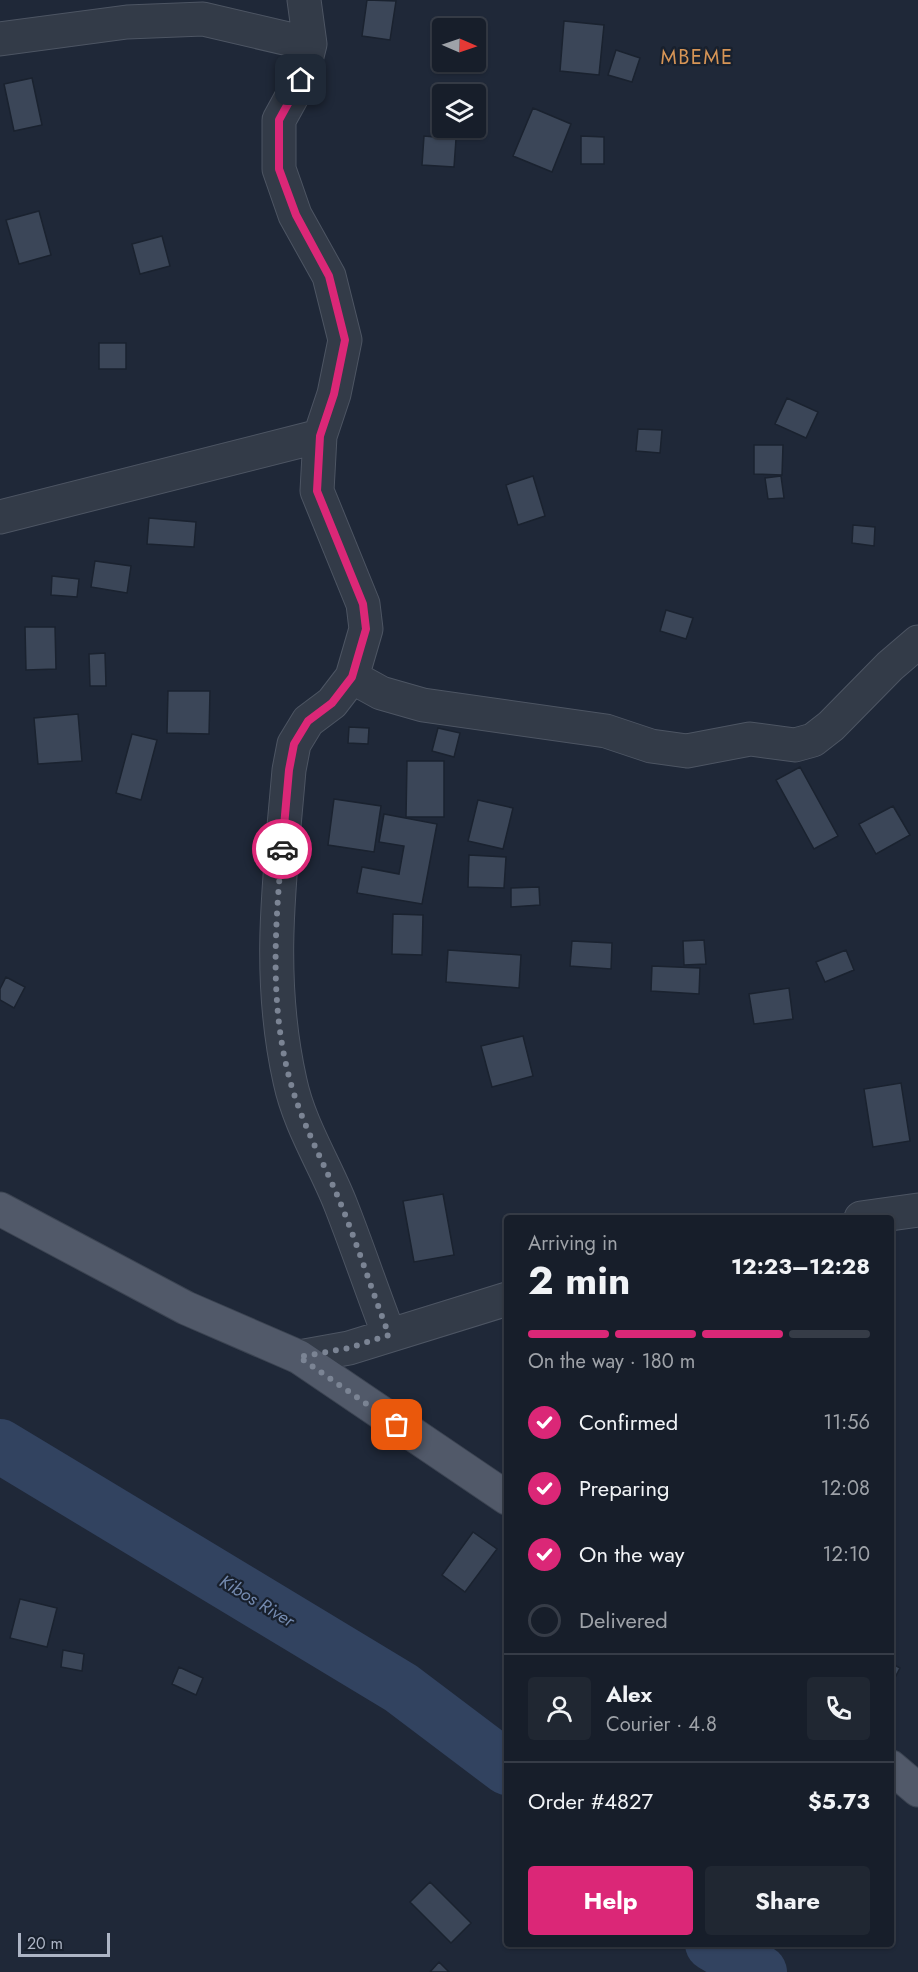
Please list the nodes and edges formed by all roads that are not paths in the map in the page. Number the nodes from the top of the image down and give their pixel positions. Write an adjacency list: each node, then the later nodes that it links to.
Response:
1 (304, 0): 3 (street)
2 (0, 39): 3 (street)
3 (310, 44): 4 (street)
4 (320, 436): 5 (street); 7 (street)
5 (0, 517)
6 (918, 642): 7 (street)
7 (352, 677): 12 (street)
8 (0, 1209): 13 (main road)
9 (918, 1210): 10 (street)
10 (882, 1215)
11 (504, 1300): 12 (street)
12 (389, 1335): 13 (street)
13 (299, 1357): 14 (main road)
14 (504, 1496)
15 (894, 1770): 16 (main road)
16 (918, 1790)

